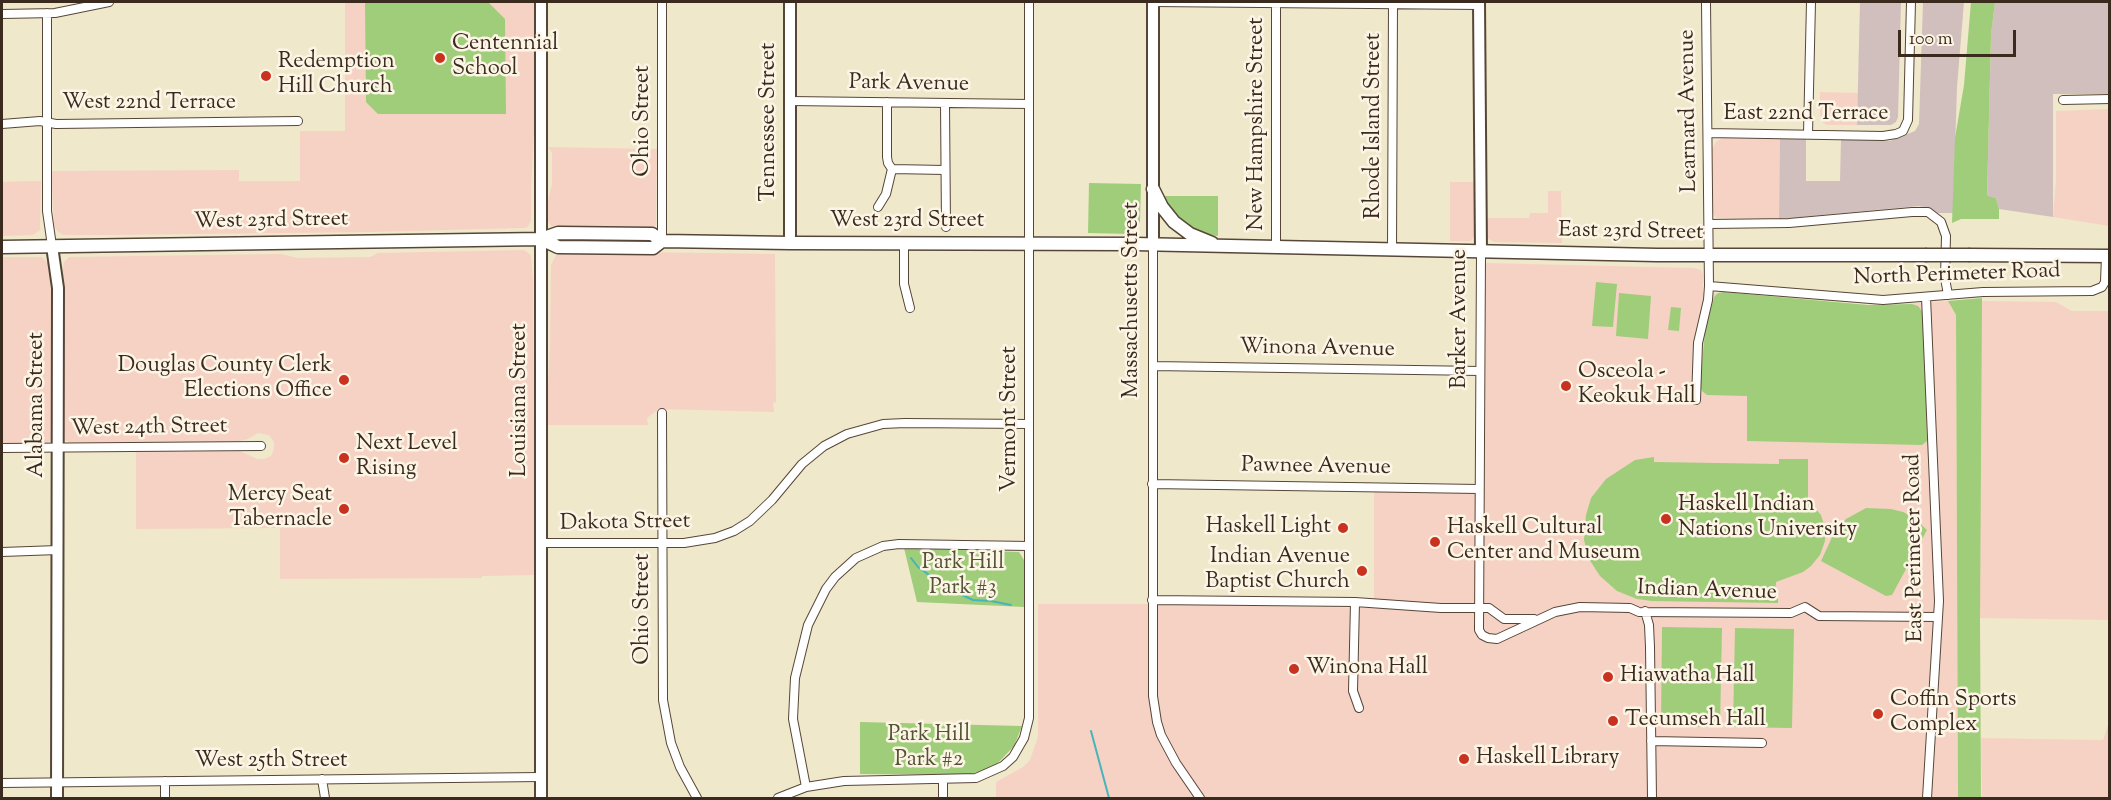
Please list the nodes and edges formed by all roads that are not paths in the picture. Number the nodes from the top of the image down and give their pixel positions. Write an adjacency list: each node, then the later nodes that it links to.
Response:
1 (109, 2): 13 (street)
2 (541, 2): 32 (street, Louisiana Street)
3 (662, 2): 33 (street, Ohio Street)
4 (789, 2): 17 (street, Tennessee Street)
5 (1029, 2): 20 (street, Vermont Street)
6 (1153, 2): 7 (street); 28 (street, Massachusetts Street)
7 (1276, 2): 11 (street); 41 (street, New Hampshire Street)
8 (1706, 2): 24 (street, Learnard Avenue)
9 (1811, 2): 25 (street)
10 (1911, 2): 25 (street, East 22nd Terrace)
11 (1393, 3): 12 (street); 42 (street, Rhode Island Street)
12 (1479, 3): 43 (street, Barker Avenue)
13 (47, 13): 14 (street); 22 (street, Alabama Street)
14 (2, 14)
15 (2109, 99): 16 (street)
16 (2062, 100)
17 (789, 101): 18 (street, Park Avenue); 34 (street, Tennessee Street)
18 (887, 102): 19 (street, Park Avenue); 26 (street)
19 (945, 103): 20 (street, Park Avenue); 27 (street)
20 (1029, 104): 35 (street, Vermont Street)
21 (298, 121): 22 (street, West 22nd Terrace)
22 (47, 122): 23 (street, West 22nd Terrace); 38 (street, Alabama Street)
23 (2, 124)
24 (1708, 133): 25 (street, East 22nd Terrace); 30 (street, Learnard Avenue)
25 (1808, 134)
26 (892, 169): 27 (street); 29 (street)
27 (945, 170): 31 (street)
28 (1153, 189): 37 (street, Massachusetts Street); 39 (main road)
29 (878, 207)
30 (1709, 224): 44 (street, Learnard Avenue); 47 (street)
31 (946, 227)
32 (541, 239): 33 (main road, West 23rd Street); 38 (main road, West 23rd Street); 60 (street, Louisiana Street)
33 (662, 241): 34 (main road, West 23rd Street)
34 (789, 243): 36 (main road, West 23rd Street)
35 (1029, 243): 36 (main road, West 23rd Street); 37 (main road, West 23rd Street); 54 (street, Vermont Street)
36 (904, 244): 49 (street)
37 (1153, 244): 39 (main road, East 23rd Street); 50 (street, Massachusetts Street)
38 (52, 246): 40 (main road, West 23rd Street); 57 (street, Alabama Street)
39 (1221, 246): 41 (main road, East 23rd Street)
40 (2, 247)
41 (1276, 247): 42 (main road, East 23rd Street)
42 (1392, 250): 43 (main road, East 23rd Street)
43 (1481, 253): 44 (main road, East 23rd Street); 51 (street, Barker Avenue)
44 (1709, 255): 45 (main road, East 23rd Street, bridge); 46 (street, Learnard Avenue)
45 (2108, 256): 47 (street, North Perimeter Road)
46 (1709, 286): 48 (street, North Perimeter Road); 52 (street, Learnard Avenue)
47 (1948, 295): 48 (street, North Perimeter Road)
48 (1926, 297): 70 (street, East Perimeter Road)
49 (910, 308)
50 (1153, 366): 51 (street, Winona Avenue); 58 (street, Massachusetts Street)
51 (1480, 371): 59 (street, Barker Avenue)
52 (1696, 400)
53 (662, 413): 61 (street, Ohio Street)
54 (1029, 424): 61 (street, Dakota Street); 62 (street, Vermont Street)
55 (261, 446): 57 (street, West 24th Street)
56 (2, 448): 57 (street, West 24th Street)
57 (57, 448): 63 (street, Alabama Street)
58 (1152, 484): 59 (street, Pawnee Avenue); 65 (street, Massachusetts Street)
59 (1479, 489): 67 (street, Barker Avenue)
60 (540, 543): 61 (street, Dakota Street); 75 (street, Louisiana Street)
61 (662, 543): 86 (street, Ohio Street)
62 (1029, 546): 77 (street, Vermont Street); 81 (street)
63 (58, 550): 64 (street); 79 (street, Alabama Street)
64 (2, 552)
65 (1152, 600): 66 (street, Indian Avenue); 89 (street, Massachusetts Street)
66 (1355, 602): 67 (street, Indian Avenue); 72 (street)
67 (1479, 608): 69 (street, Indian Avenue); 71 (street, Barker Avenue)
68 (1645, 611): 69 (street, Indian Avenue); 70 (street, Indian Avenue); 73 (street)
69 (1544, 617): 71 (street, Indian Avenue)
70 (1938, 617): 91 (street, East Perimeter Road)
71 (1482, 635)
72 (1359, 708)
73 (1651, 741): 74 (street); 90 (street)
74 (1762, 743)
75 (541, 777): 76 (street, West 25th Street); 85 (street, Louisiana Street)
76 (322, 779): 78 (street, West 25th Street); 84 (street)
77 (943, 779): 81 (street, Vermont Street); 88 (street)
78 (165, 781): 79 (street, West 25th Street); 83 (street)
79 (57, 782): 80 (street, West 25th Street); 82 (street, Alabama Street)
80 (2, 783)
81 (806, 787): 87 (street, Vermont Street)
82 (57, 798)
83 (165, 798)
84 (325, 798)
85 (541, 798)
86 (697, 798)
87 (778, 798)
88 (943, 798)
89 (1200, 798)
90 (1652, 798)
91 (1927, 798)

